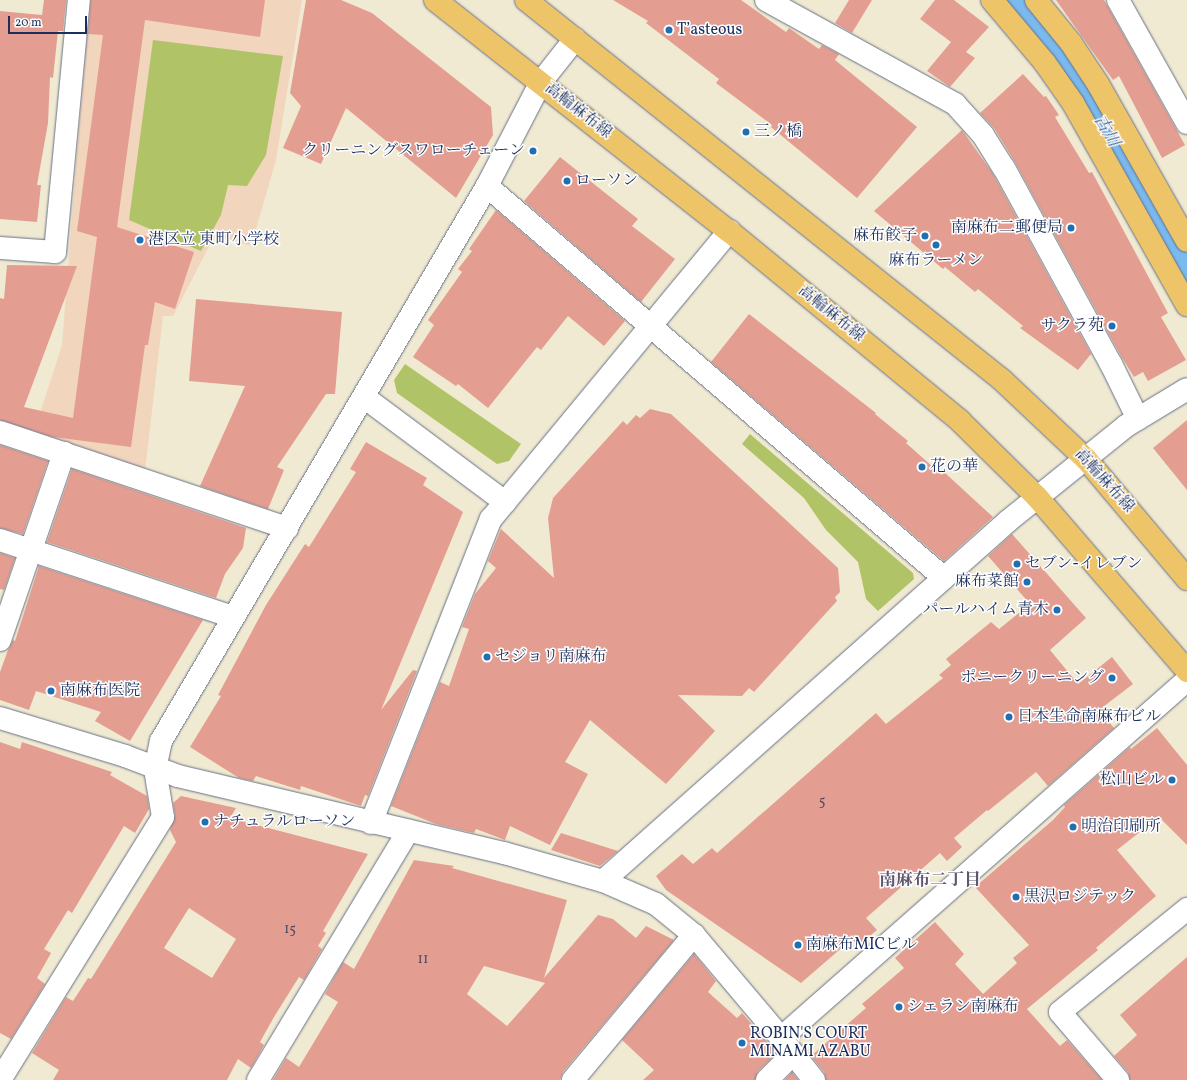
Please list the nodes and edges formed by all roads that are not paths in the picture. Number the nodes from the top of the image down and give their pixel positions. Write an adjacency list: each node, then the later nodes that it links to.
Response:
1 (79, 0): 14 (street)
2 (435, 0): 9 (main road, 高輪麻布線)
3 (526, 0): 8 (main road, 高輪麻布線)
4 (766, 0): 19 (street)
5 (992, 0): 15 (main road)
6 (1036, 0): 13 (main road)
7 (1118, 0): 10 (street)
8 (575, 39): 9 (street); 22 (main road, 高輪麻布線)
9 (541, 82): 11 (street); 12 (main road, 高輪麻布線)
10 (1187, 122)
11 (487, 186): 16 (street); 18 (street)
12 (729, 230): 16 (street); 23 (main road, 高輪麻布線)
13 (1187, 241)
14 (0, 248)
15 (1187, 305)
16 (650, 326): 24 (street); 28 (street)
17 (1187, 389): 19 (street)
18 (364, 397): 24 (street); 25 (street)
19 (1138, 419): 22 (street)
20 (0, 432): 21 (street)
21 (64, 453): 25 (street); 27 (street)
22 (1086, 459): 23 (street); 29 (main road, 高輪麻布線)
23 (1037, 497): 28 (street); 32 (main road, 高輪麻布線)
24 (505, 502): 36 (street)
25 (287, 528): 30 (street)
26 (0, 540): 27 (street)
27 (32, 550): 30 (street); 31 (street)
28 (944, 578): 38 (street)
29 (1187, 579)
30 (233, 617): 35 (street)
31 (0, 640)
32 (1187, 671)
33 (1187, 680): 41 (street)
34 (0, 718): 35 (street)
35 (156, 769): 36 (street); 42 (street)
36 (371, 823): 37 (street)
37 (408, 831): 38 (street); 43 (street)
38 (603, 880): 40 (street)
39 (1187, 909): 47 (street)
40 (694, 935): 41 (street); 44 (street)
41 (787, 1046): 45 (street); 46 (street)
42 (0, 1080)
43 (258, 1080)
44 (573, 1080)
45 (767, 1080)
46 (814, 1080)
47 (1118, 1080)

